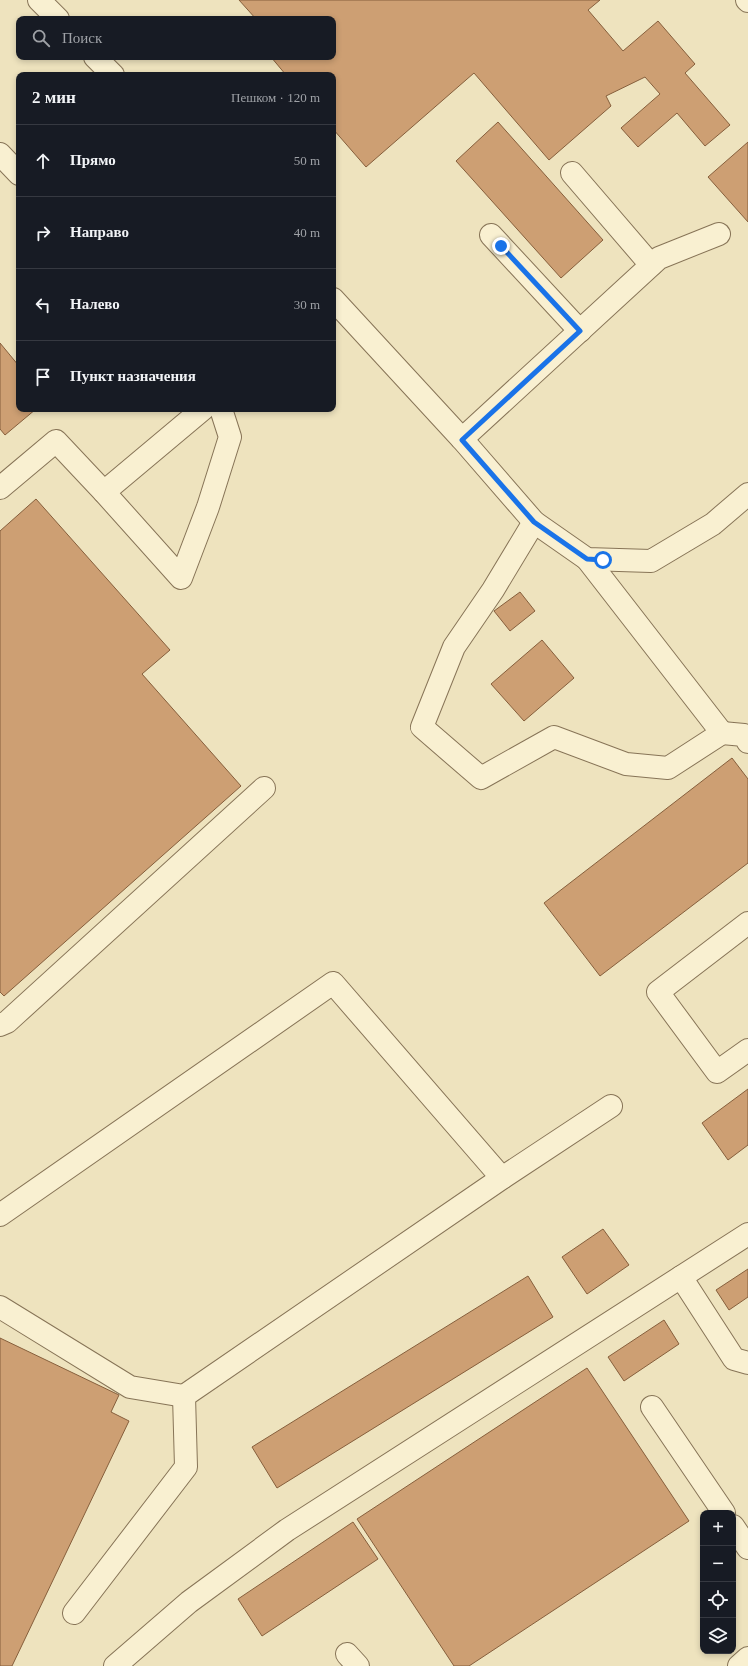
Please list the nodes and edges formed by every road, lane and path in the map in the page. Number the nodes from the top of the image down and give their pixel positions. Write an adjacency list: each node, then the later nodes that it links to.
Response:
1 (39, 0): 2 (lane)
2 (55, 16)
3 (98, 60): 4 (lane)
4 (109, 72)
5 (0, 154): 6 (lane)
6 (16, 171)
7 (572, 173): 10 (lane)
8 (719, 234): 10 (lane)
9 (491, 235): 12 (lane)
10 (651, 265): 12 (lane)
11 (336, 302): 15 (lane)
12 (580, 331): 15 (lane)
13 (199, 412): 17 (lane)
14 (222, 412): 17 (lane)
15 (462, 440): 19 (lane)
16 (0, 488): 17 (lane)
17 (104, 492)
18 (748, 494): 20 (lane)
19 (534, 522): 20 (lane); 21 (lane)
20 (587, 559): 21 (lane)
21 (722, 733): 22 (lane)
22 (748, 742)
23 (264, 788): 25 (lane)
24 (748, 923): 26 (lane)
25 (0, 1025)
26 (748, 1050)
27 (611, 1106): 28 (lane)
28 (502, 1178): 29 (lane); 34 (lane)
29 (0, 1215)
30 (748, 1234): 31 (lane)
31 (681, 1277): 33 (lane); 41 (lane)
32 (0, 1307): 34 (lane)
33 (748, 1364)
34 (184, 1396): 39 (lane)
35 (652, 1407): 36 (lane)
36 (722, 1510)
37 (736, 1530): 38 (lane)
38 (748, 1548)
39 (74, 1613)
40 (748, 1658): 42 (lane)
41 (115, 1666)
42 (739, 1666)

